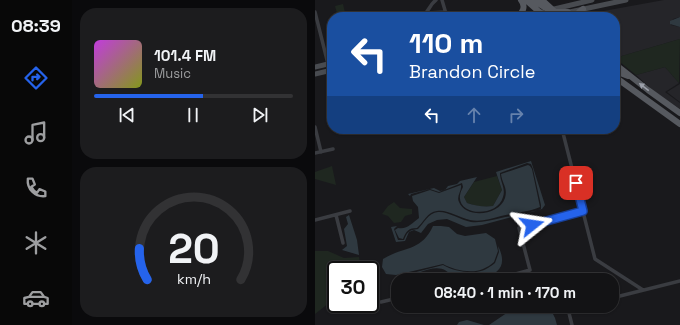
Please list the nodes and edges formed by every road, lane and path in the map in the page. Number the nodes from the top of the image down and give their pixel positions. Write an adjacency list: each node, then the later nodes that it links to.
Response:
1 (436, 0): 11 (street)
2 (442, 0): 12 (street)
3 (521, 0): 13 (main road)
4 (526, 0): 14 (main road)
5 (533, 0): 15 (main road)
6 (542, 0): 16 (main road)
7 (592, 0): 17 (main road)
8 (626, 0): 9 (main road)
9 (583, 9): 18 (main road); 19 (main road)
10 (315, 12): 20 (street)
11 (428, 12)
12 (446, 12)
13 (522, 12)
14 (540, 12)
15 (548, 12)
16 (550, 12)
17 (560, 12)
18 (568, 12)
19 (579, 12)
20 (325, 52): 21 (street)
21 (327, 57)
22 (327, 66): 23 (main road)
23 (315, 67)
24 (327, 68): 26 (main road)
25 (620, 68): 28 (main road)
26 (315, 74)
27 (620, 74): 28 (main road)
28 (632, 78): 32 (main road, one-way to 28)
29 (620, 81): 30 (main road)
30 (632, 90): 31 (main road); 36 (main road)
31 (646, 100): 33 (main road); 34 (main road)
32 (680, 113)
33 (680, 119)
34 (680, 124)
35 (315, 126): 39 (street)
36 (680, 128)
37 (563, 134): 42 (street)
38 (333, 149): 39 (street)
39 (321, 152): 40 (street)
40 (315, 153)
41 (350, 211): 43 (street)
42 (583, 211): 46 (street); 48 (street)
43 (336, 215): 44 (street); 45 (street)
44 (315, 220)
45 (343, 243)
46 (518, 273)
47 (680, 281): 48 (street)
48 (643, 290): 49 (street)
49 (619, 296)
50 (391, 300): 51 (street)
51 (381, 302)
52 (569, 313): 53 (street)
53 (572, 325)

